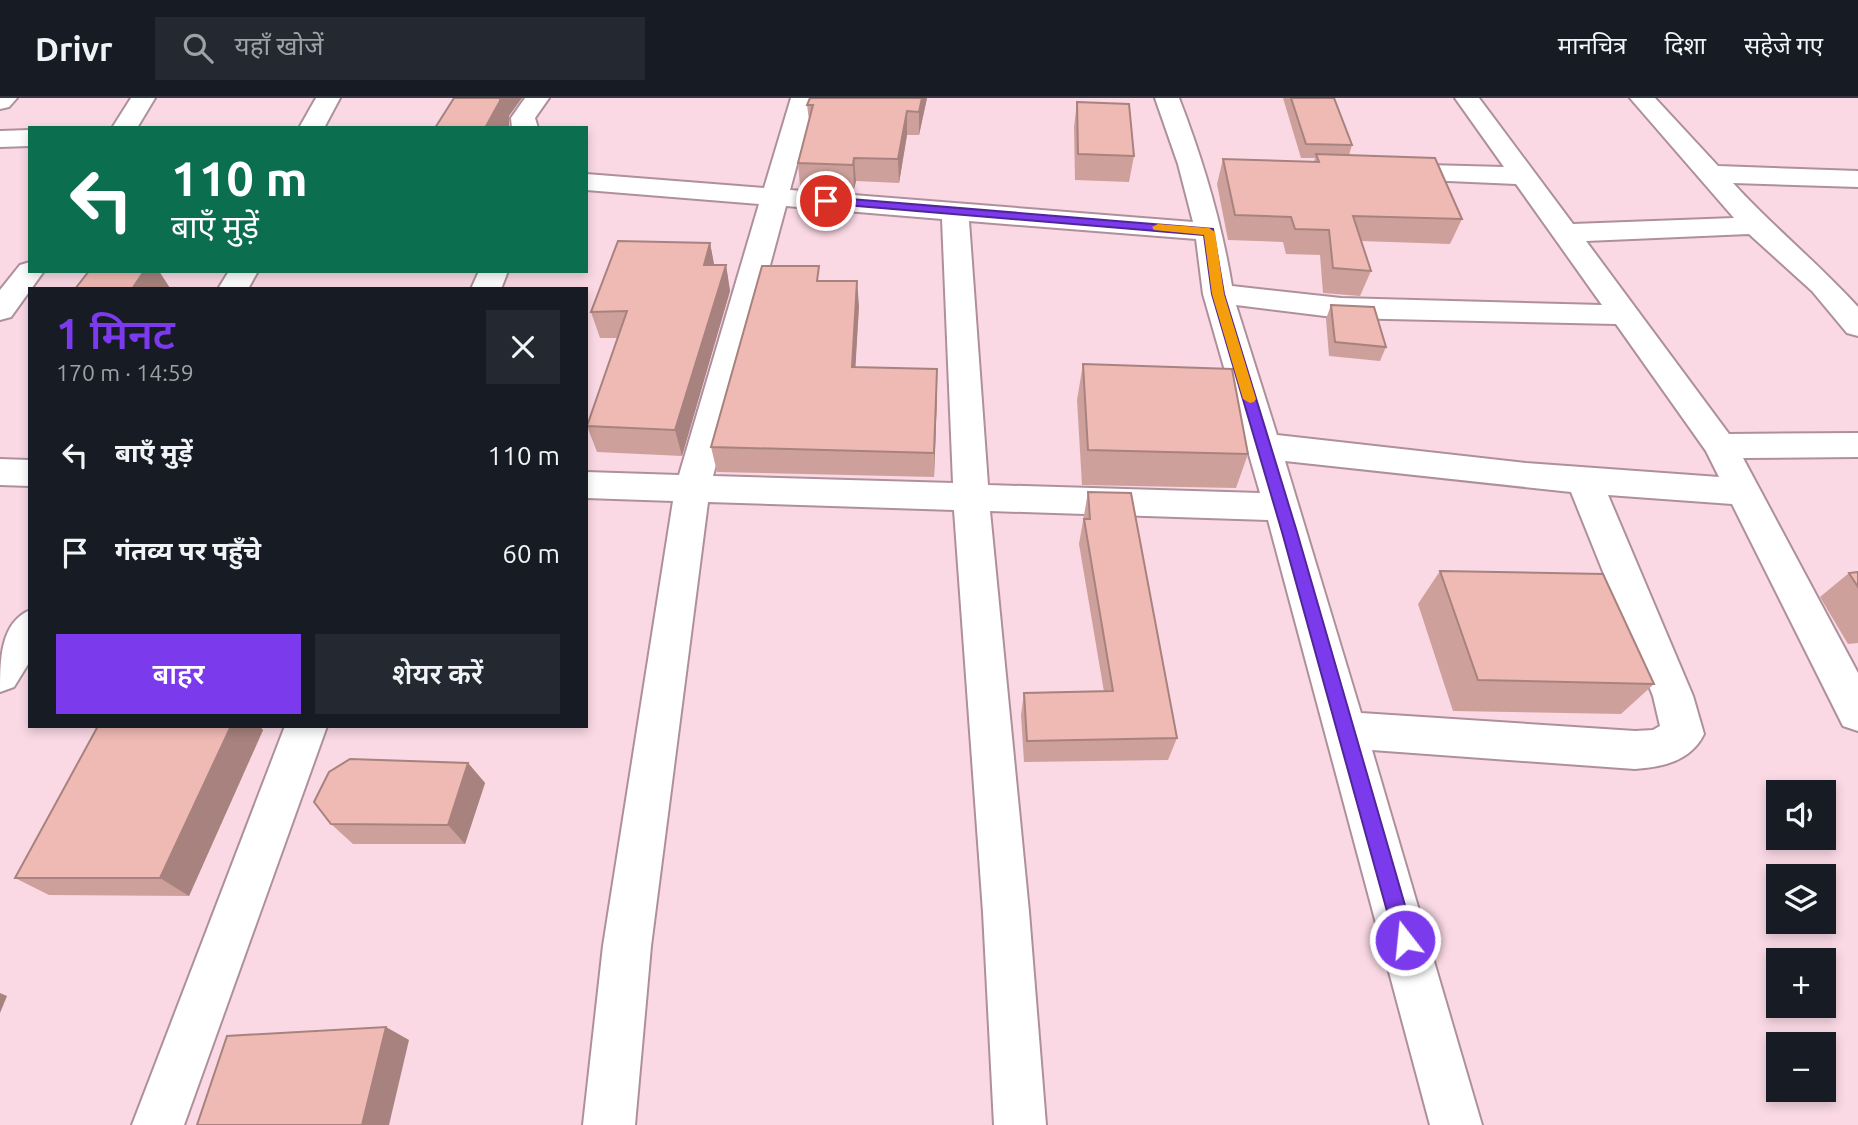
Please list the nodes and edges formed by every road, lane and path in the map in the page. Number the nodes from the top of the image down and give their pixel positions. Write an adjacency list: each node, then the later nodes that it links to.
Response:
1 (5, 98): 10 (street)
2 (143, 98): 11 (street)
3 (328, 98): 12 (street)
4 (537, 98): 13 (street)
5 (803, 98): 21 (street)
6 (1167, 98): 24 (street)
7 (1467, 98): 18 (street)
8 (1636, 98): 9 (street)
9 (1642, 98): 17 (street)
10 (0, 103)
11 (125, 126)
12 (312, 126)
13 (525, 126)
14 (28, 138): 15 (street)
15 (0, 139)
16 (1367, 171): 18 (street)
17 (1713, 174): 19 (street); 23 (street)
18 (1524, 176): 25 (street)
19 (1858, 179)
20 (588, 182): 21 (street)
21 (775, 197): 22 (street); 40 (street)
22 (954, 210): 24 (street); 42 (street)
23 (1756, 225): 25 (street); 28 (street)
24 (1209, 232): 29 (street)
25 (1566, 233): 31 (street)
26 (28, 273): 30 (street)
27 (1858, 284): 28 (street)
28 (1822, 285): 32 (street)
29 (1218, 294): 31 (street); 34 (street)
30 (0, 310)
31 (1625, 315): 35 (street)
32 (1858, 326)
33 (1858, 445): 35 (street)
34 (1264, 446): 38 (street); 43 (street)
35 (1720, 446): 41 (street)
36 (0, 472): 37 (street)
37 (28, 473)
38 (1584, 480): 41 (street); 48 (street)
39 (588, 485): 40 (street)
40 (692, 490): 42 (street); 50 (street)
41 (1745, 492): 46 (street)
42 (971, 499): 43 (street); 51 (street)
43 (1282, 507): 48 (street)
44 (28, 629): 45 (street)
45 (0, 675)
46 (1858, 713)
47 (305, 728): 49 (street)
48 (1346, 730): 52 (street)
49 (158, 1125)
50 (609, 1125)
51 (1020, 1125)
52 (1456, 1125)

